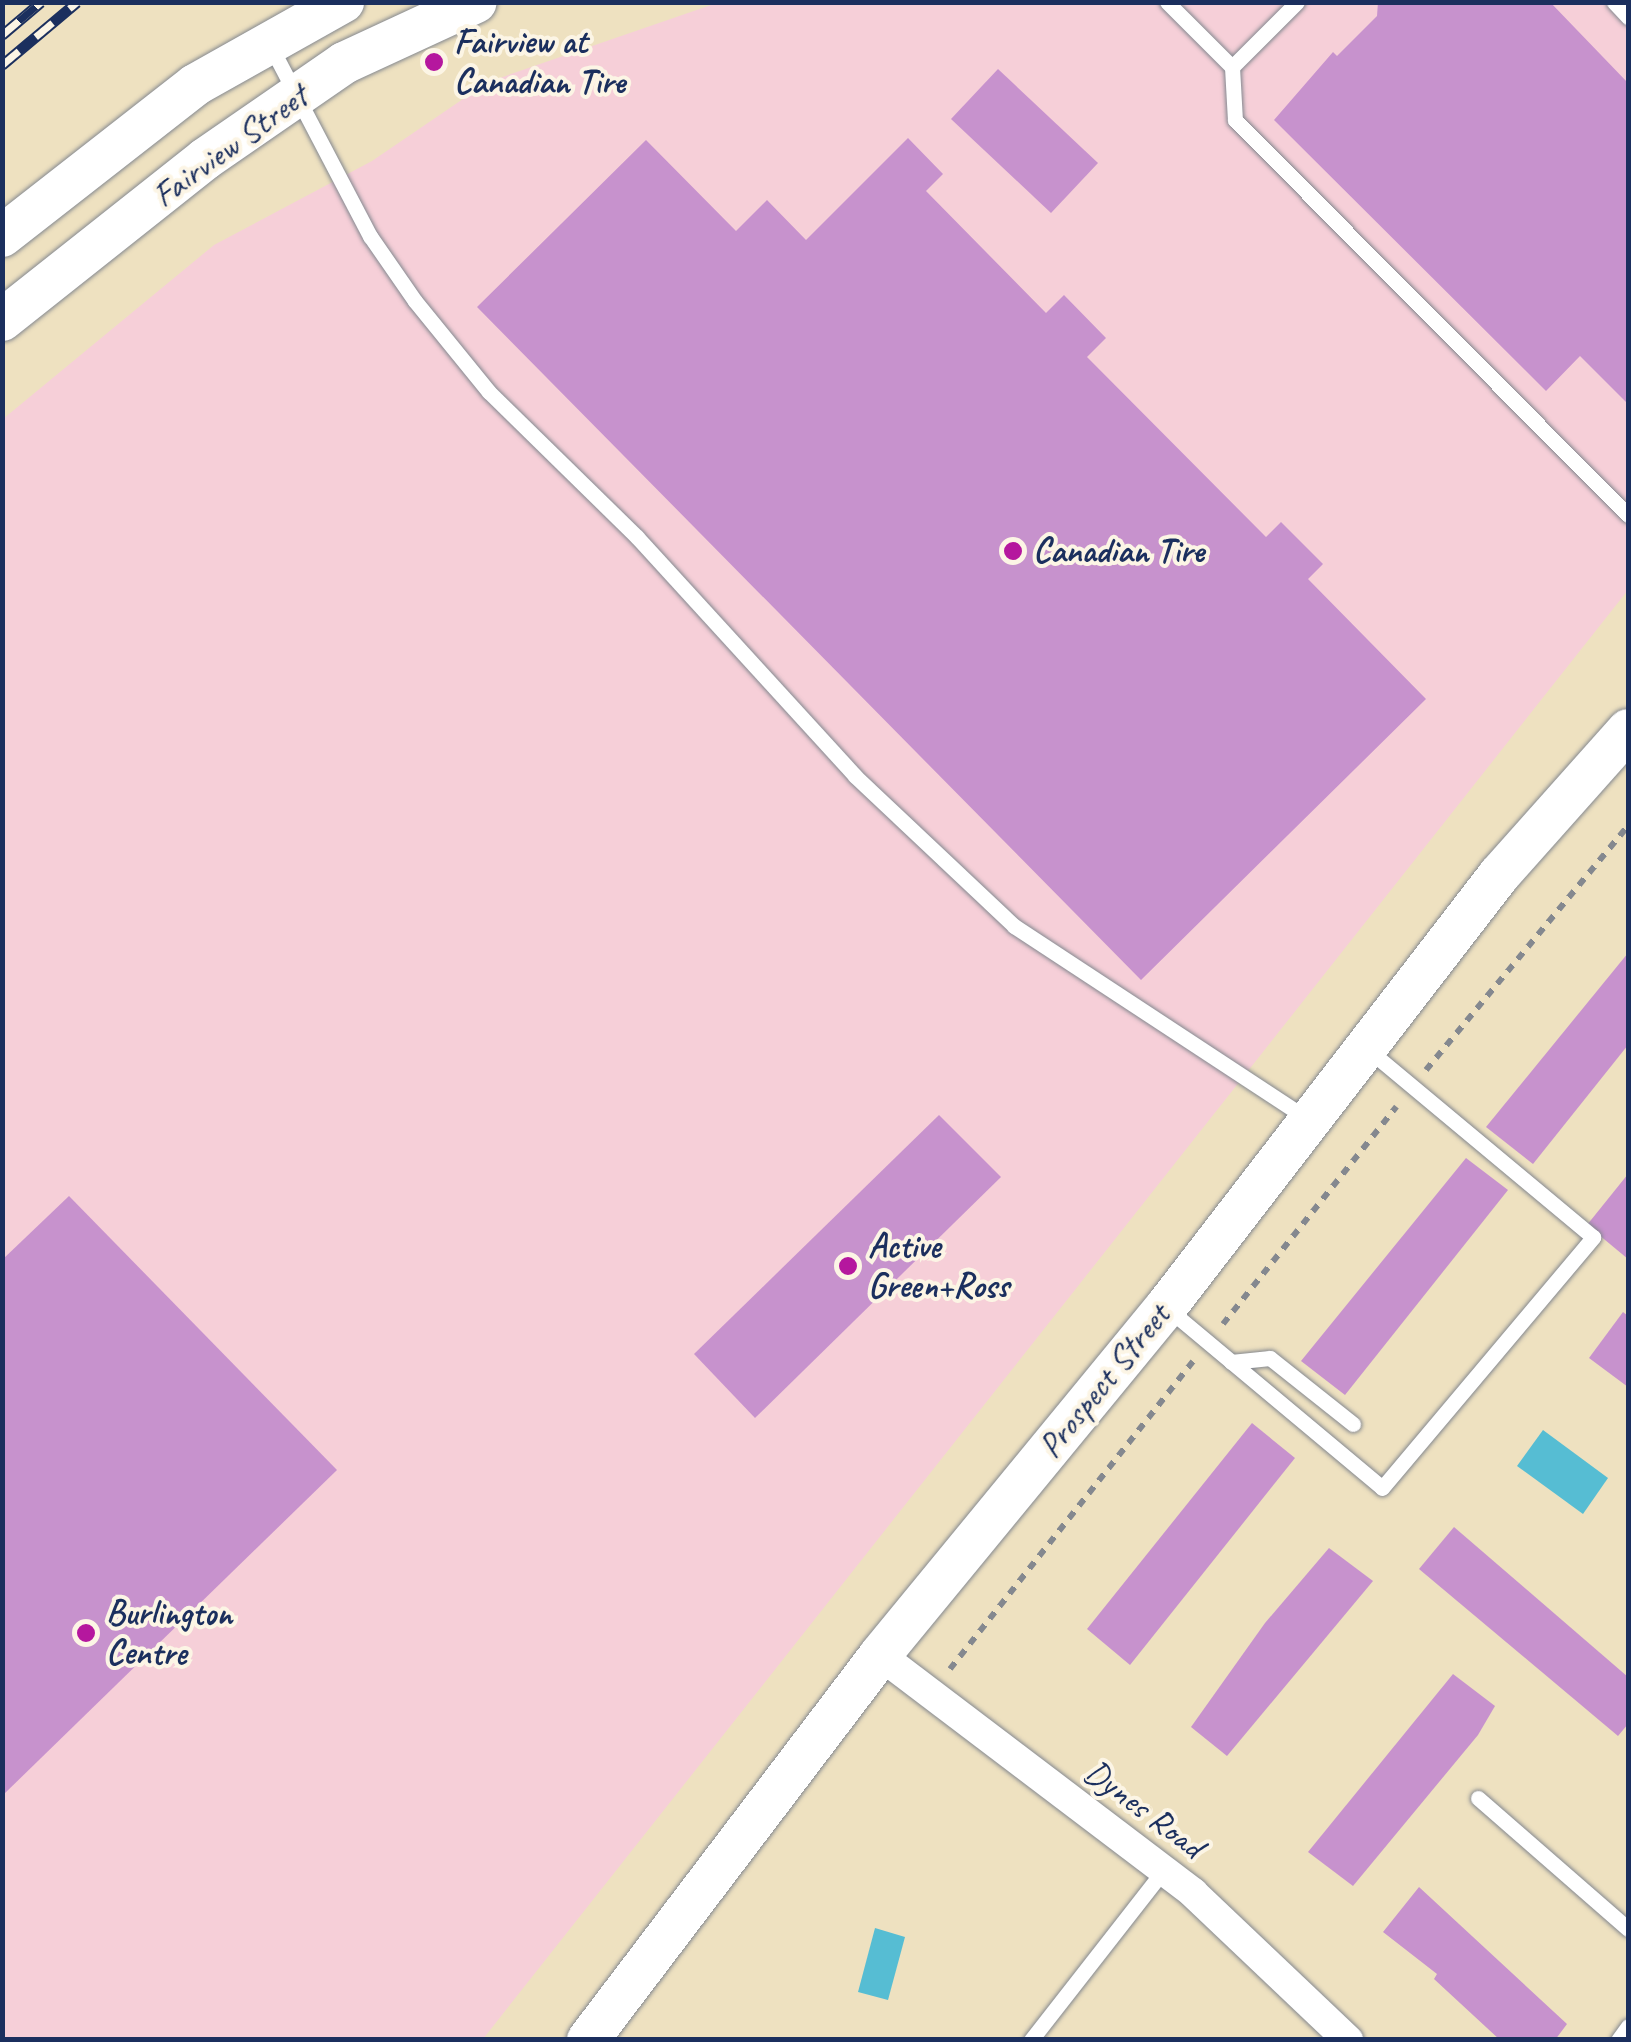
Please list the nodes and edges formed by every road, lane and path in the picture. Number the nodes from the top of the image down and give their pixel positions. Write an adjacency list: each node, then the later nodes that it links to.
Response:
1 (343, 2): 7 (street, Fairview Street)
2 (476, 2): 9 (street, Fairview Street)
3 (1167, 2): 8 (lane)
4 (1297, 2): 8 (lane)
5 (1614, 2): 6 (lane)
6 (1628, 17)
7 (269, 44): 9 (lane); 10 (street, Fairview Street)
8 (1232, 66): 12 (lane)
9 (297, 97): 11 (street, Fairview Street); 17 (lane)
10 (2, 236)
11 (2, 320)
12 (1628, 514)
13 (1628, 730): 15 (street, Prospect Street)
14 (1628, 826): 16 (path)
15 (1364, 1046): 16 (lane); 17 (street, Prospect Street)
16 (1412, 1087): 19 (path); 20 (lane)
17 (1306, 1118): 18 (street, Prospect Street)
18 (1166, 1308): 19 (lane); 22 (street, Prospect Street)
19 (1208, 1342): 20 (lane); 23 (path)
20 (1231, 1362): 21 (lane)
21 (1353, 1424)
22 (880, 1655): 23 (street, Dynes Road); 28 (street, Prospect Street)
23 (930, 1693): 25 (street, Dynes Road)
24 (1478, 1798): 26 (lane)
25 (1163, 1871): 29 (lane); 30 (street, Dynes Road)
26 (1628, 1929)
27 (1628, 2026): 31 (lane)
28 (588, 2040)
29 (1031, 2040)
30 (1348, 2040)
31 (1618, 2040)

